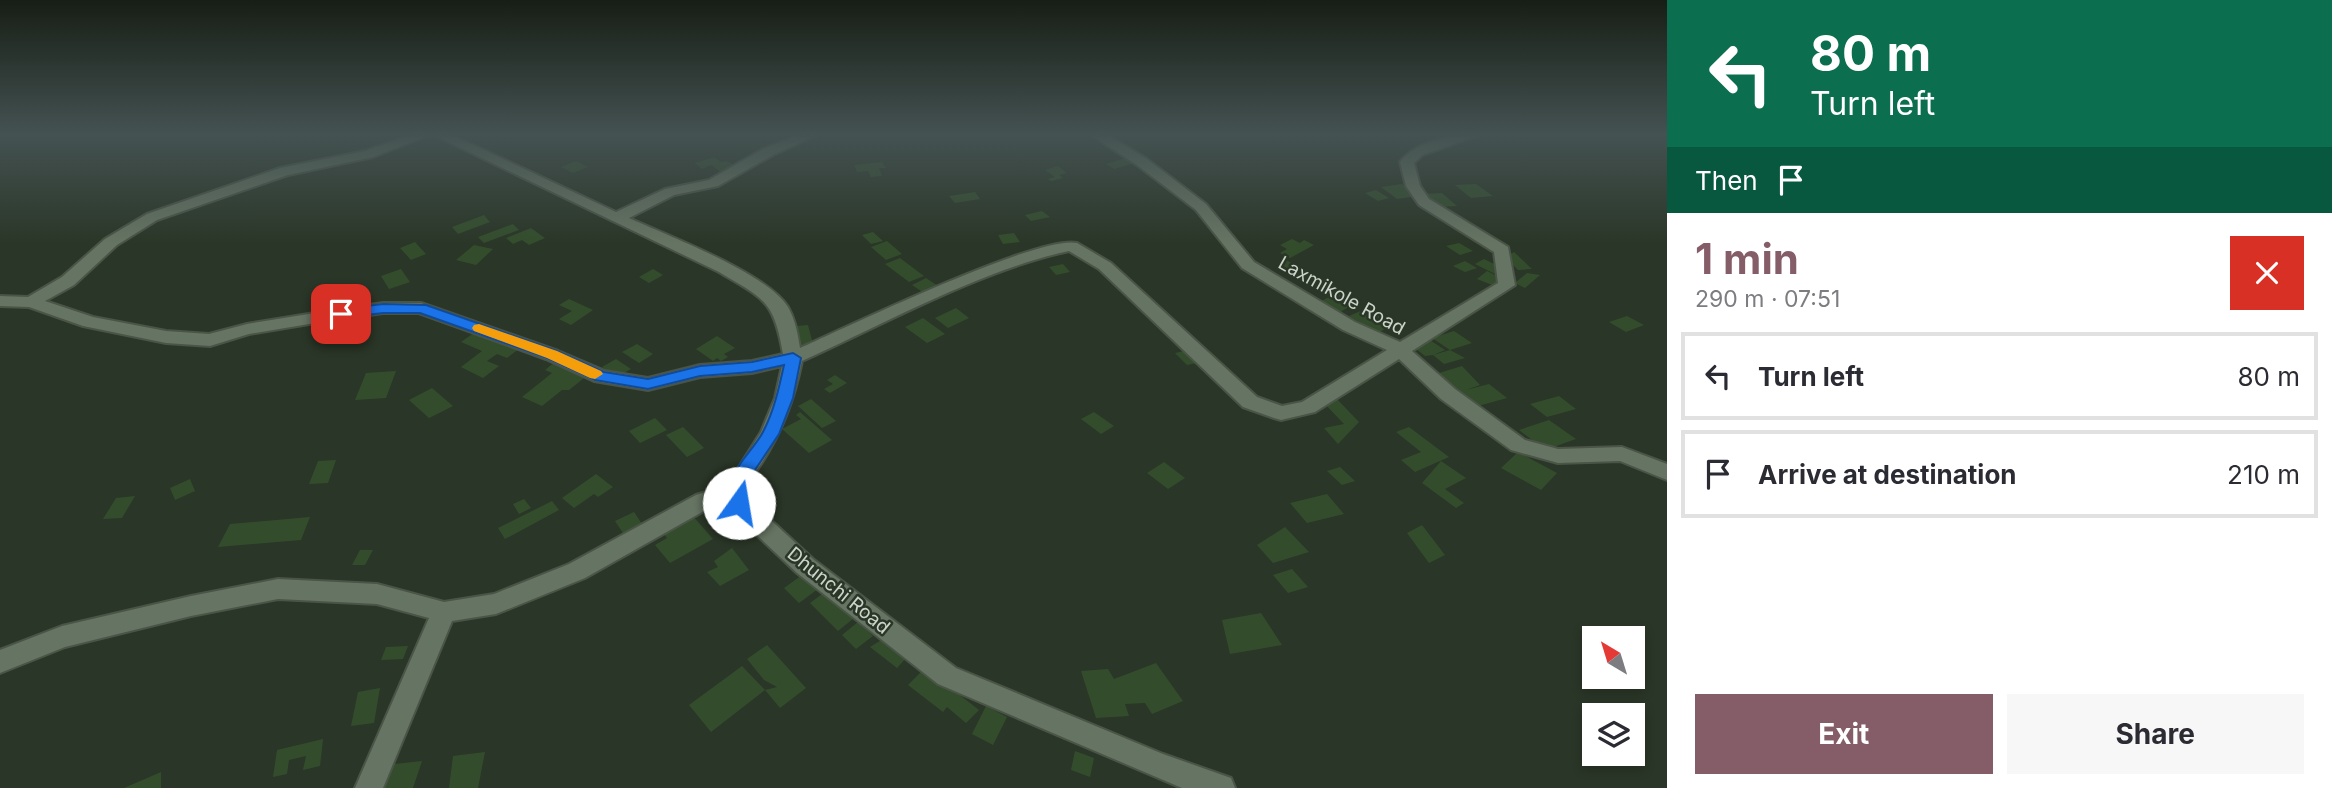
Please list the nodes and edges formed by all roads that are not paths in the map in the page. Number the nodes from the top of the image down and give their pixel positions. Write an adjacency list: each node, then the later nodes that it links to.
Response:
1 (286, 171): 8 (street)
2 (516, 171): 6 (street)
3 (735, 171): 6 (street)
4 (1154, 171): 9 (street, Laxmikole Road)
5 (1409, 171): 9 (street)
6 (616, 218): 10 (street)
7 (0, 301): 8 (street)
8 (31, 302): 10 (street)
9 (1399, 349): 10 (street); 11 (street, Laxmikole Road)
10 (793, 358): 12 (street)
11 (1667, 472)
12 (736, 492): 13 (street); 16 (street, Dhunchi Road)
13 (444, 612): 14 (street); 15 (street)
14 (0, 662)
15 (369, 788)
16 (1221, 788)

